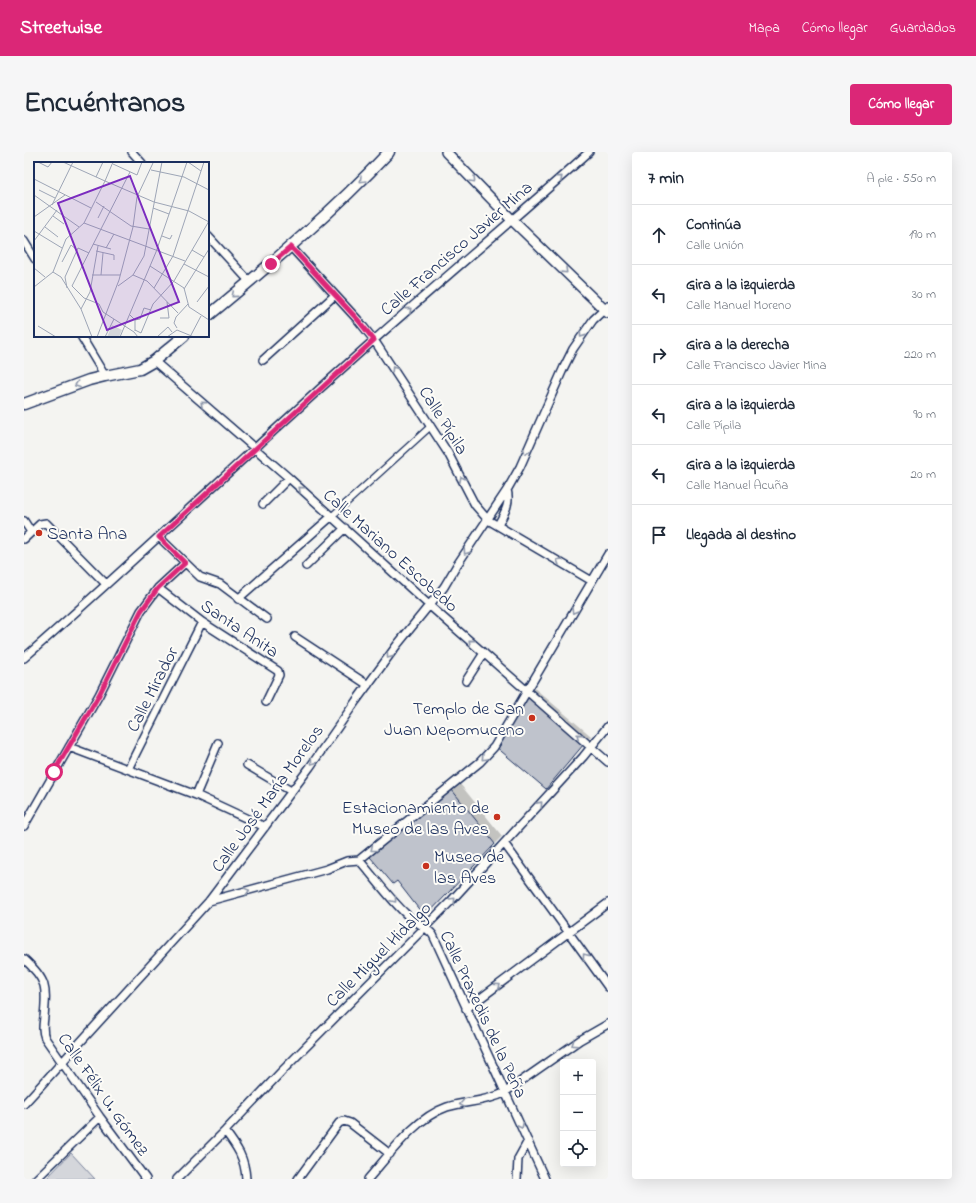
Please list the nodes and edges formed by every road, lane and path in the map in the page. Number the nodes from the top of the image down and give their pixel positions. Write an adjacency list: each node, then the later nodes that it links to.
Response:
1 (132, 152): 5 (street)
2 (389, 152): 9 (main road, one-way to 9)
3 (446, 152): 6 (street, one-way to 6)
4 (589, 152): 6 (street, Calle Francisco Javier Mina, one-way to 4)
5 (141, 162)
6 (512, 220): 13 (street, one-way to 13); 17 (street, Calle Francisco Javier Mina, one-way to 6)
7 (209, 237): 11 (street)
8 (24, 241): 10 (street)
9 (291, 247): 11 (main road); 12 (street, Calle Pípila)
10 (34, 257)
11 (250, 282): 14 (main road, one-way to 14)
12 (335, 295): 17 (street, Calle Pípila); 18 (street)
13 (607, 309): 25 (street, Calle José María Morelos, one-way to 25)
14 (209, 315)
15 (82, 337): 20 (street)
16 (183, 337): 19 (main road)
17 (374, 340): 22 (street, Calle Pípila, one-way to 17); 23 (street, Calle Francisco Javier Mina)
18 (263, 360)
19 (154, 361): 20 (main road); 23 (street, Calle Mariano Escobedo, one-way to 19)
20 (105, 376): 21 (main road, one-way to 21)
21 (24, 404)
22 (431, 426): 27 (street); 28 (street, Calle Pípila, one-way to 22)
23 (255, 448): 24 (street, Calle Mariano Escobedo); 33 (street, Calle Francisco Javier Mina)
24 (289, 478): 26 (street); 27 (street, Calle Mariano Escobedo, one-way to 24)
25 (507, 490): 28 (street, Calle José María Morelos); 30 (street, Calle José María Morelos)
26 (263, 504)
27 (332, 516): 31 (street, Calle Mariano Escobedo); 41 (street)
28 (488, 520): 30 (street, Calle Pípila); 42 (street, Calle José María Morelos, one-way to 42)
29 (24, 521): 32 (street)
30 (498, 525): 38 (street, Calle Pípila, one-way to 30)
31 (345, 528): 37 (street); 42 (street, Calle Mariano Escobedo)
32 (31, 532): 34 (street); 39 (street)
33 (159, 537): 36 (street); 39 (street, Calle Francisco Javier Mina)
34 (24, 539)
35 (608, 554): 38 (street)
36 (185, 563): 40 (street); 41 (street)
37 (306, 566)
38 (592, 580): 50 (street, one-way to 50)
39 (106, 584): 47 (street, Calle Francisco Javier Mina)
40 (158, 588): 44 (street, Santa Anita); 54 (street)
41 (238, 599): 43 (street)
42 (430, 606): 46 (street, Calle Mariano Escobedo, one-way to 42); 49 (street, Calle José María Morelos, one-way to 49)
43 (267, 619)
44 (202, 622): 51 (street, Santa Anita); 58 (street, Calle Mirador)
45 (295, 637): 49 (street)
46 (484, 654): 48 (street); 50 (street, Calle Mariano Escobedo)
47 (24, 658)
48 (466, 681)
49 (368, 685): 59 (street, Calle José María Morelos, one-way to 59)
50 (527, 691): 55 (street, Calle Mariano Escobedo, one-way to 50); 64 (street, one-way to 64)
51 (266, 702)
52 (608, 726): 55 (street, Calle Miguel Hidalgo)
53 (218, 743): 60 (street)
54 (69, 747): 58 (street); 61 (street)
55 (591, 747): 56 (street, Calle Mariano Escobedo); 63 (street, Calle Miguel Hidalgo, one-way to 55)
56 (608, 762)
57 (246, 765): 59 (street)
58 (128, 769): 60 (street)
59 (291, 791): 62 (street, Calle José María Morelos)
60 (196, 795): 62 (street)
61 (24, 826)
62 (265, 827): 65 (street, Calle José María Morelos)
63 (504, 843): 67 (street, Calle Miguel Hidalgo, one-way to 63); 68 (street)
64 (360, 860): 65 (street, one-way to 64); 67 (street, Calle Praxedis de la Peña, one-way to 67)
65 (210, 901): 73 (street, Calle José María Morelos)
66 (608, 902): 68 (street)
67 (426, 928): 71 (street, Calle Praxedis de la Peña); 77 (street, Calle Miguel Hidalgo)
68 (568, 933): 70 (street, one-way to 68); 71 (street, one-way to 68)
69 (24, 959): 73 (street, Calle Félix U. Gómez)
70 (608, 987)
71 (466, 1009): 74 (street, Calle Praxedis de la Peña)
72 (608, 1024): 74 (street, one-way to 74)
73 (62, 1062): 75 (street, Calle José María Morelos); 76 (street, Calle Félix U. Gómez)
74 (504, 1093): 78 (street, Calle Praxedis de la Peña, one-way to 78); 79 (street, one-way to 79)
75 (24, 1104)
76 (100, 1117): 80 (street); 81 (street, Calle Félix U. Gómez)
77 (225, 1132): 82 (street, Calle Miguel Hidalgo); 83 (street)
78 (528, 1141): 86 (street); 87 (street, Calle Praxedis de la Peña)
79 (390, 1154): 84 (street); 85 (street)
80 (36, 1179)
81 (146, 1179)
82 (178, 1179)
83 (246, 1179)
84 (298, 1179)
85 (368, 1179)
86 (517, 1179)
87 (545, 1179)

